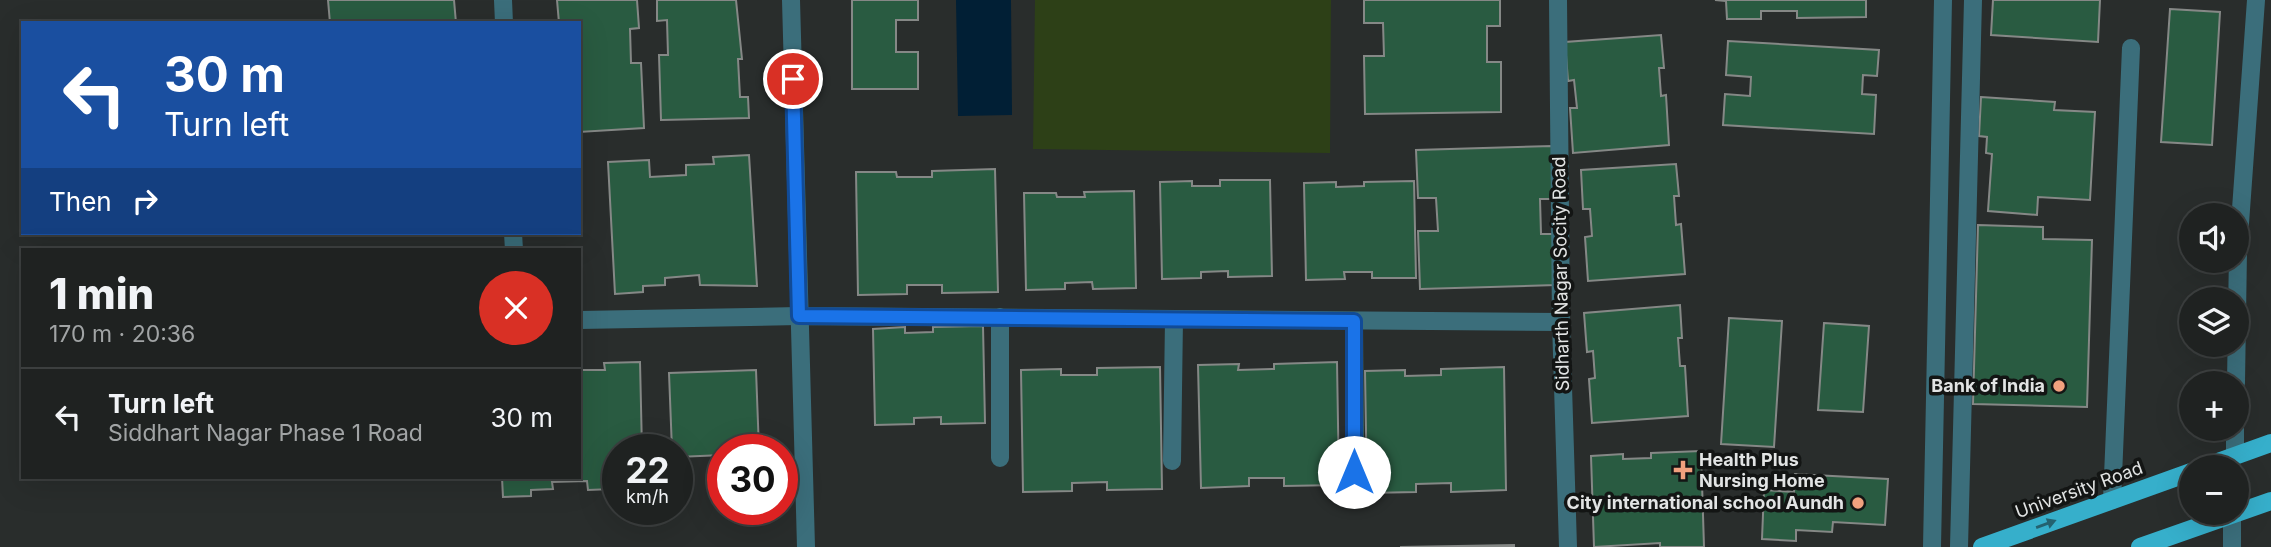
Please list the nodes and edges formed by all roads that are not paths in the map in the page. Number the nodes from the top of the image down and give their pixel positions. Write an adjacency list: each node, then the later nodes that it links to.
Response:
1 (503, 0): 7 (street)
2 (791, 0): 9 (street)
3 (1558, 0): 14 (street, Sidharth Nagar Socity Road)
4 (1943, 0): 29 (street)
5 (1973, 0): 30 (street)
6 (2256, 0): 15 (street)
7 (504, 21)
8 (2131, 48): 22 (street)
9 (799, 316): 10 (street); 12 (street); 27 (street)
10 (1000, 317): 11 (street); 18 (street)
11 (1174, 319): 13 (street); 19 (street)
12 (581, 320)
13 (1354, 321): 14 (street); 20 (street)
14 (1561, 322): 28 (street, Sidharth Nagar Socity Road)
15 (2236, 371)
16 (2271, 443): 17 (main road)
17 (2238, 455)
18 (1000, 458)
19 (1172, 461)
20 (1354, 472)
21 (2179, 476): 22 (main road, University Road)
22 (2112, 500): 31 (main road, University Road, one-way to 22)
23 (2271, 501): 24 (main road)
24 (2249, 509)
25 (2203, 525): 32 (main road)
26 (2232, 525): 33 (street)
27 (806, 547)
28 (1568, 547)
29 (1932, 547)
30 (1959, 547)
31 (1982, 547)
32 (2140, 547)
33 (2232, 547)

